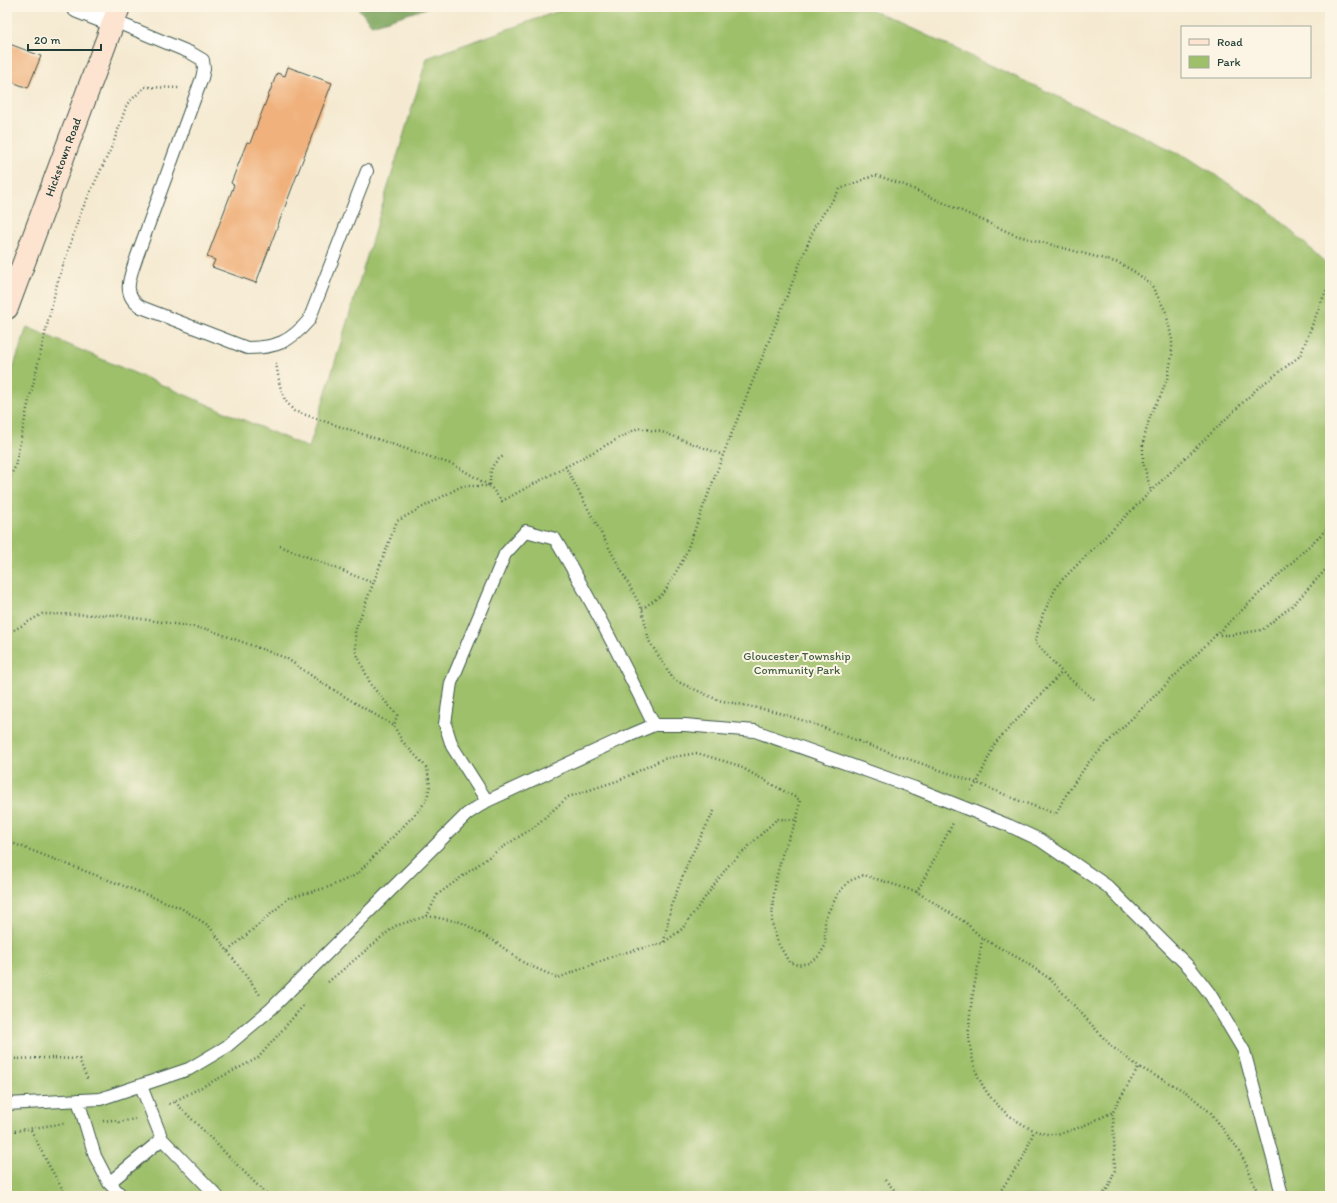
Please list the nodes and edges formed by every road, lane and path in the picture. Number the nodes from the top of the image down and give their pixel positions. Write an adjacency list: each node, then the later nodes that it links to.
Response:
1 (78, 7): 2 (street)
2 (117, 14): 6 (street, Hickstown Road); 7 (lane)
3 (179, 88): 11 (path)
4 (368, 171): 7 (lane)
5 (1330, 283): 13 (path)
6 (7, 308)
7 (272, 345): 12 (path)
8 (505, 455): 12 (path)
9 (723, 455): 10 (path); 13 (path); 18 (path)
10 (565, 466): 12 (path); 18 (path)
11 (7, 483)
12 (490, 486): 17 (path)
13 (1151, 491): 21 (path)
14 (1330, 526): 20 (path)
15 (280, 546): 17 (path)
16 (1330, 565): 20 (path)
17 (373, 583): 24 (path)
18 (642, 608): 25 (path)
19 (7, 634): 24 (path)
20 (1216, 635): 25 (path)
21 (1062, 672): 22 (path); 25 (path)
22 (1094, 700)
23 (654, 725): 26 (lane); 26 (lane); 27 (lane)
24 (394, 726): 35 (path)
25 (977, 783): 27 (path)
26 (487, 801): 38 (lane)
27 (961, 806): 31 (path); 65 (lane)
28 (715, 809): 34 (path)
29 (797, 820): 31 (path); 32 (path); 34 (path)
30 (7, 841): 35 (path)
31 (917, 892): 33 (path)
32 (427, 916): 34 (path); 36 (path)
33 (982, 938): 41 (path); 52 (path)
34 (664, 943)
35 (228, 951): 38 (path)
36 (322, 986)
37 (306, 1003): 39 (path)
38 (270, 1009): 39 (path); 42 (lane)
39 (286, 1026): 45 (path)
40 (7, 1059): 43 (path)
41 (1139, 1067): 48 (path); 64 (path)
42 (141, 1086): 43 (lane); 47 (lane)
43 (100, 1099): 44 (lane); 49 (path)
44 (78, 1100): 46 (lane); 50 (lane)
45 (175, 1102): 47 (path); 60 (path)
46 (7, 1104)
47 (151, 1112): 49 (path); 54 (lane)
48 (1113, 1112): 52 (path); 63 (path)
49 (113, 1120): 50 (path)
50 (84, 1123): 51 (path); 56 (lane)
51 (31, 1130): 53 (path); 57 (path)
52 (1034, 1131): 62 (path)
53 (7, 1132)
54 (162, 1139): 56 (lane); 59 (lane)
55 (885, 1180): 61 (path)
56 (109, 1183): 58 (lane)
57 (68, 1196)
58 (122, 1196)
59 (217, 1196)
60 (268, 1196)
61 (941, 1196)
62 (997, 1196)
63 (1102, 1196)
64 (1259, 1196)
65 (1282, 1196)

